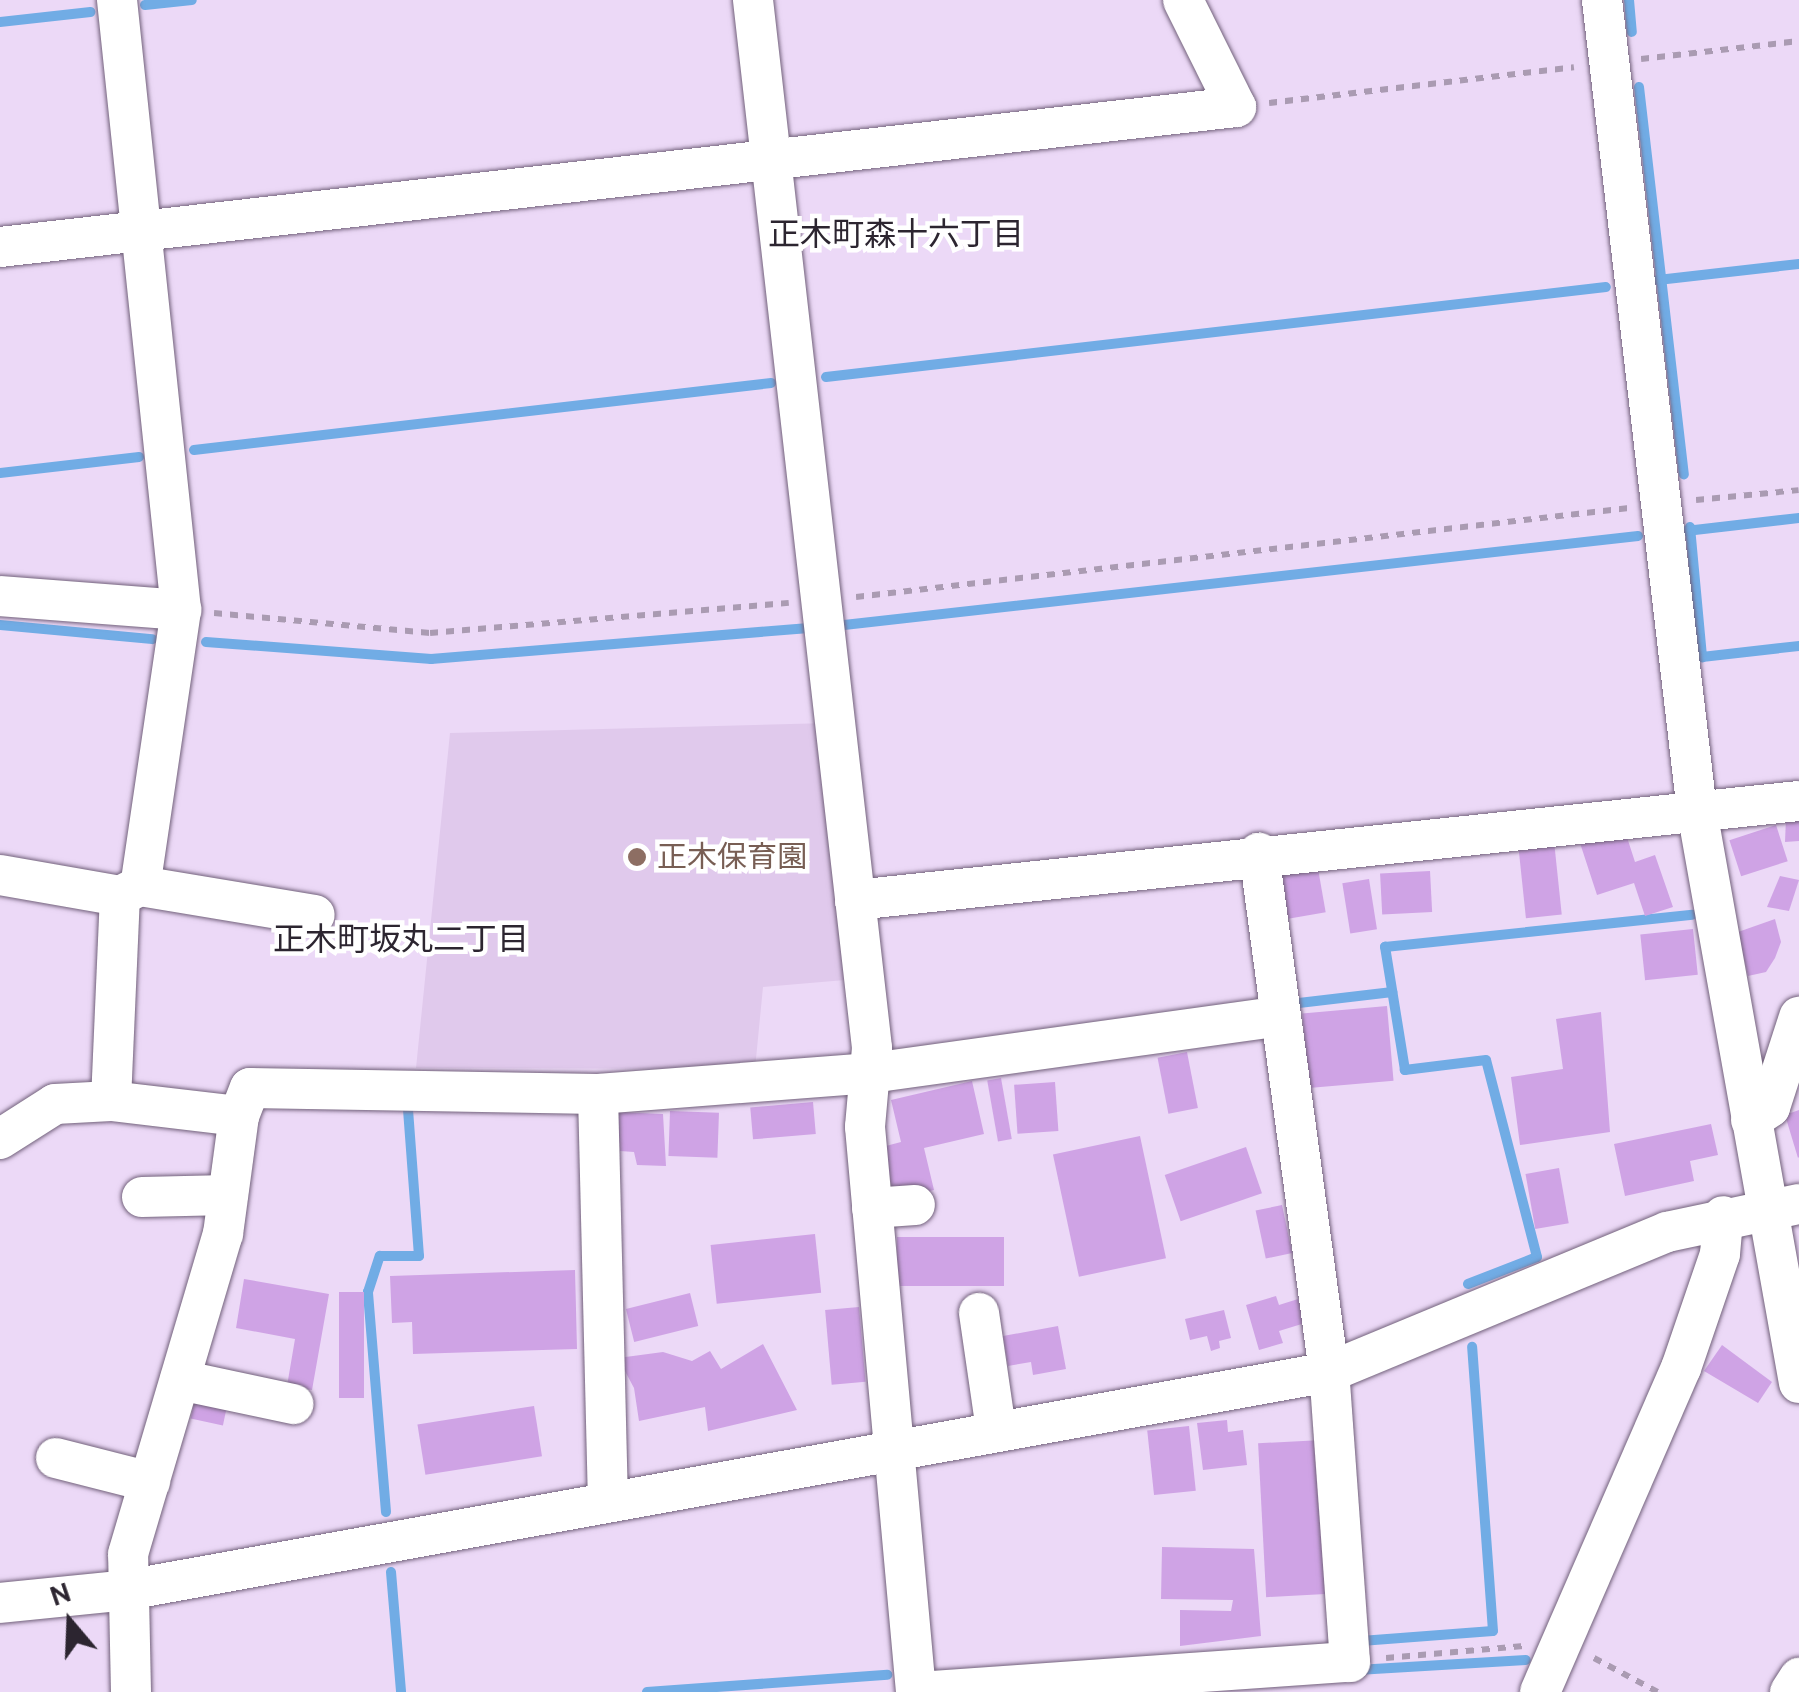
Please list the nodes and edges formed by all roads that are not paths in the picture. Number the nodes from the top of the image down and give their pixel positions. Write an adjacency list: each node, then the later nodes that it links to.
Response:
1 (117, 0): 6 (street)
2 (754, 0): 5 (street)
3 (1184, 0): 5 (street)
4 (1602, 0): 11 (street)
5 (772, 157): 6 (street); 15 (street)
6 (145, 230): 7 (street); 9 (street)
7 (0, 246)
8 (0, 596): 9 (street)
9 (181, 610): 14 (street)
10 (1799, 801): 11 (street)
11 (1698, 811): 12 (street); 23 (street)
12 (1259, 853): 15 (street); 17 (street)
13 (0, 875): 14 (street)
14 (130, 891): 16 (street); 21 (street)
15 (855, 900): 19 (street)
16 (315, 915)
17 (1280, 1016): 19 (street); 32 (street)
18 (1799, 1018): 23 (street)
19 (871, 1073): 20 (street); 29 (street)
20 (598, 1094): 22 (street); 40 (street)
21 (110, 1101): 22 (street); 24 (street)
22 (239, 1116): 25 (street)
23 (1752, 1120): 28 (street)
24 (0, 1138)
25 (228, 1195): 26 (street); 33 (street)
26 (142, 1197)
27 (915, 1205): 29 (street)
28 (1784, 1206): 30 (street); 34 (street)
29 (872, 1208): 37 (street)
30 (1722, 1216): 32 (street); 46 (street)
31 (979, 1312): 36 (street)
32 (1330, 1372): 36 (street); 45 (street)
33 (180, 1380): 35 (street); 39 (street)
34 (1799, 1382)
35 (292, 1404)
36 (996, 1430): 37 (street)
37 (896, 1448): 40 (street); 45 (street)
38 (56, 1458): 39 (street)
39 (150, 1482): 41 (street)
40 (608, 1502): 41 (street)
41 (127, 1590): 42 (street); 44 (street)
42 (0, 1604)
43 (1799, 1678): 47 (street)
44 (131, 1692)
45 (917, 1692)
46 (1540, 1692)
47 (1790, 1692)

